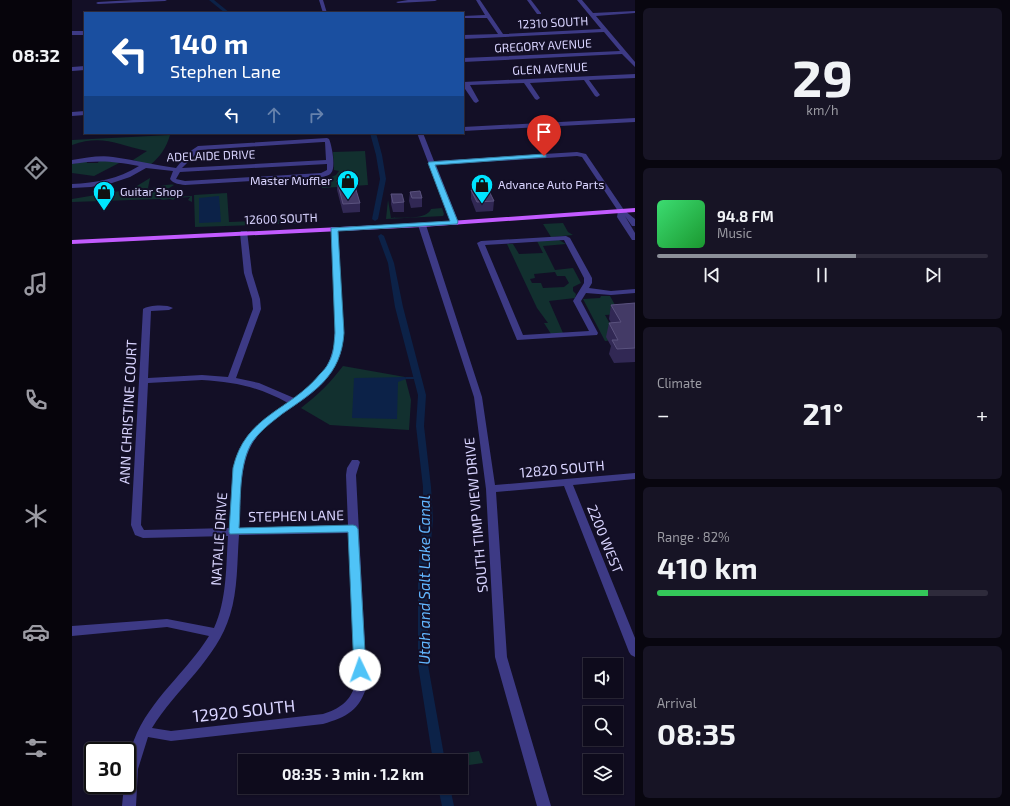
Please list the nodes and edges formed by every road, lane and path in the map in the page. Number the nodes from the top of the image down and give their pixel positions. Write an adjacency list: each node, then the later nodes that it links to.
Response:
1 (165, 0): 8 (street)
2 (321, 0): 9 (street)
3 (435, 0): 7 (street)
4 (478, 0): 13 (street)
5 (528, 0): 11 (street)
6 (579, 0): 12 (street)
7 (398, 2)
8 (98, 4)
9 (325, 12)
10 (635, 12): 12 (street)
11 (539, 13)
12 (592, 15): 15 (street)
13 (488, 16): 14 (street); 18 (street)
14 (464, 17)
15 (606, 30): 18 (street, 12310 SOUTH); 20 (street)
16 (84, 33): 17 (street)
17 (72, 34)
18 (501, 35): 19 (street, 12310 SOUTH)
19 (464, 37)
20 (624, 52): 21 (street, GREGORY AVENUE); 22 (street)
21 (464, 60)
22 (635, 64)
23 (84, 68): 24 (street)
24 (72, 69)
25 (635, 76): 26 (street, GLEN AVENUE)
26 (585, 78): 27 (street, GLEN AVENUE); 29 (street)
27 (526, 81): 28 (street, GLEN AVENUE); 30 (street)
28 (465, 84): 31 (street)
29 (597, 95)
30 (537, 98)
31 (476, 101)
32 (84, 113): 33 (street)
33 (72, 114)
34 (635, 120): 35 (street)
35 (464, 129)
36 (302, 134): 38 (street)
37 (420, 134): 41 (street)
38 (304, 141): 40 (street); 43 (street)
39 (72, 162): 42 (street, ADELAIDE DRIVE)
40 (330, 162): 43 (street, ADELAIDE DRIVE); 43 (street)
41 (431, 163): 46 (street); 47 (street)
42 (144, 166): 43 (street, ADELAIDE DRIVE); 44 (street)
43 (178, 170)
44 (72, 186)
45 (635, 210): 46 (main road, 12600 SOUTH)
46 (621, 211): 47 (main road, 12600 SOUTH); 49 (street); 52 (street)
47 (455, 222): 48 (main road, 12600 SOUTH)
48 (422, 224): 50 (main road, 12600 SOUTH); 63 (street, SOUTH TIMP VIEW DRIVE)
49 (635, 224)
50 (334, 229): 51 (main road, 12600 SOUTH); 59 (street, NATALIE DRIVE)
51 (244, 233): 53 (main road, 12600 SOUTH); 57 (street)
52 (635, 238)
53 (72, 242)
54 (584, 290): 54 (street); 55 (street)
55 (635, 291)
56 (169, 308): 58 (street, ANN CHRISTINE COURT)
57 (231, 379): 58 (street); 59 (street)
58 (143, 381): 66 (street, ANN CHRISTINE COURT)
59 (294, 402): 65 (street, NATALIE DRIVE)
60 (355, 462): 64 (street)
61 (635, 476): 62 (street, 12820 SOUTH)
62 (567, 482): 63 (street, 12820 SOUTH); 69 (street, 2200 WEST)
63 (491, 489): 72 (street, SOUTH TIMP VIEW DRIVE)
64 (353, 529): 65 (street, STEPHEN LANE); 70 (street, 12920 SOUTH)
65 (234, 532): 66 (street, STEPHEN LANE); 68 (street, NATALIE DRIVE)
66 (143, 534)
67 (72, 631): 68 (street)
68 (217, 633): 70 (street, NATALIE DRIVE)
69 (635, 652)
70 (145, 731): 71 (street, NATALIE DRIVE)
71 (129, 806)
72 (544, 806)

